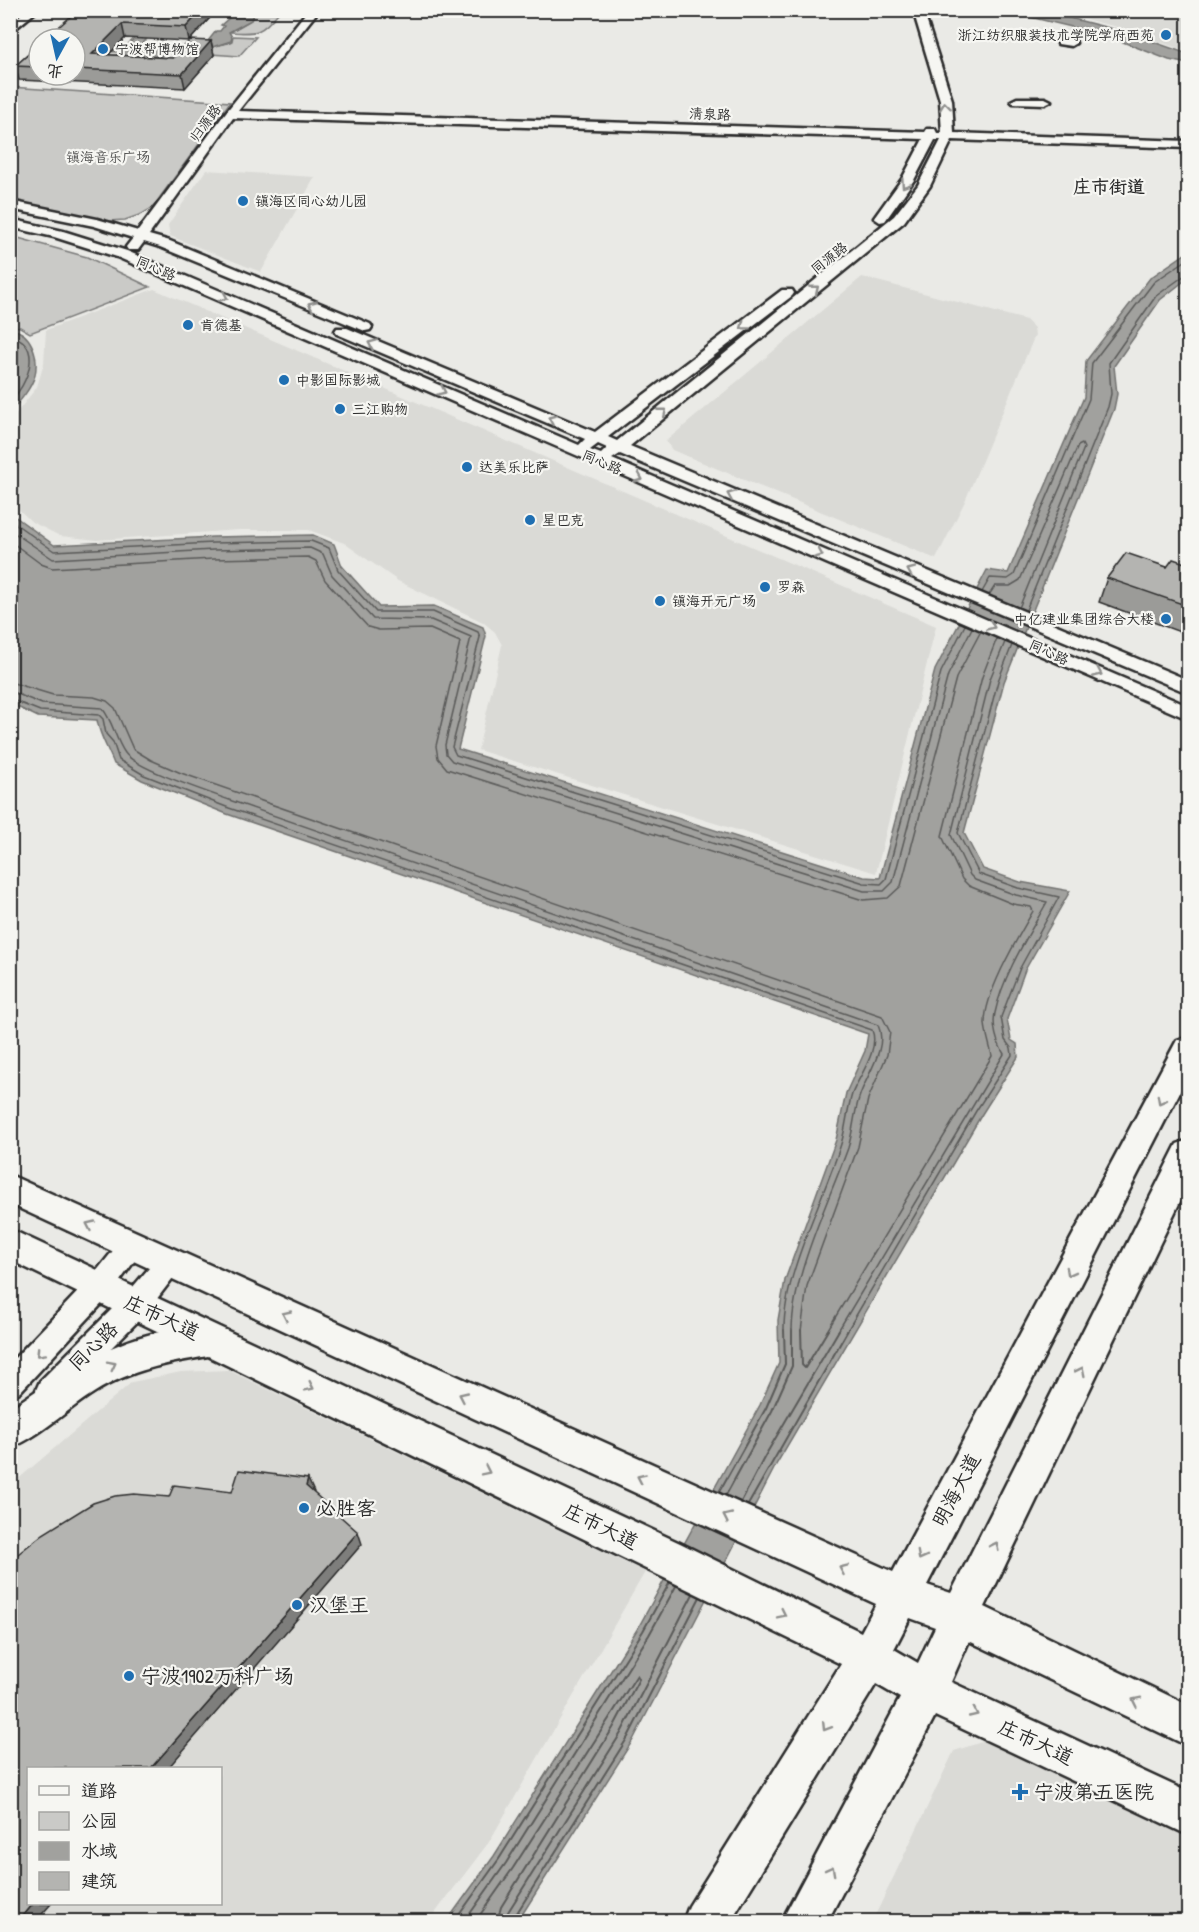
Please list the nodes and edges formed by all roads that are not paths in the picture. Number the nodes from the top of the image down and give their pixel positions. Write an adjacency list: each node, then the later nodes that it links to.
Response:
1 (33, 10): 5 (street)
2 (314, 10): 8 (street, 归源路)
3 (906, 10): 9 (street, 同源路)
4 (918, 10): 10 (street, 同源路, one-way to 4)
5 (10, 30)
6 (1017, 100): 7 (street)
7 (1045, 101)
8 (230, 114): 9 (street, 清泉路); 16 (street, 归源路)
9 (931, 136): 10 (street, 清泉路); 17 (street, 同源路, one-way to 17)
10 (948, 136): 11 (street, 清泉路); 18 (street, 同源路, one-way to 10)
11 (1188, 144)
12 (10, 205): 16 (street)
13 (10, 213): 16 (street, 同心路)
14 (10, 223): 16 (street, 同心路)
15 (10, 232): 19 (street)
16 (133, 245): 17 (street, 同心路, one-way to 16); 19 (street, 同心路, one-way to 19)
17 (590, 436): 18 (street, 同心路); 19 (street, 同源路)
18 (619, 448): 20 (street, 同源路); 21 (street, 同心路, one-way to 18)
19 (574, 450): 20 (street, 同心路)
20 (601, 462): 22 (street, 同心路, one-way to 22)
21 (1188, 687)
22 (1188, 713)
23 (1188, 1048): 35 (main road, 明海大道, one-way to 35)
24 (1188, 1153): 36 (main road, one-way to 24)
25 (10, 1189): 27 (main road, one-way to 25)
26 (10, 1244): 29 (main road, 庄市大道)
27 (133, 1245): 28 (main road); 29 (street, 同心路)
28 (170, 1262): 30 (street, 同心路); 35 (main road, one-way to 28)
29 (100, 1287): 30 (main road, 庄市大道); 32 (street, 同心路, one-way to 32)
30 (136, 1304): 31 (main road, 庄市大道); 33 (street, 同心路)
31 (210, 1339): 34 (main road, one-way to 31); 37 (main road, 庄市大道, one-way to 37)
32 (10, 1383)
33 (10, 1425)
34 (10, 1431)
35 (900, 1595): 36 (main road); 37 (main road, 明海大道)
36 (960, 1616): 38 (main road); 39 (main road, one-way to 36)
37 (869, 1657): 38 (main road, 庄市大道); 41 (main road, 明海大道, one-way to 41)
38 (926, 1691): 40 (main road, 庄市大道, one-way to 40); 42 (main road, one-way to 38)
39 (1188, 1726)
40 (1188, 1814)
41 (705, 1922)
42 (803, 1922)

